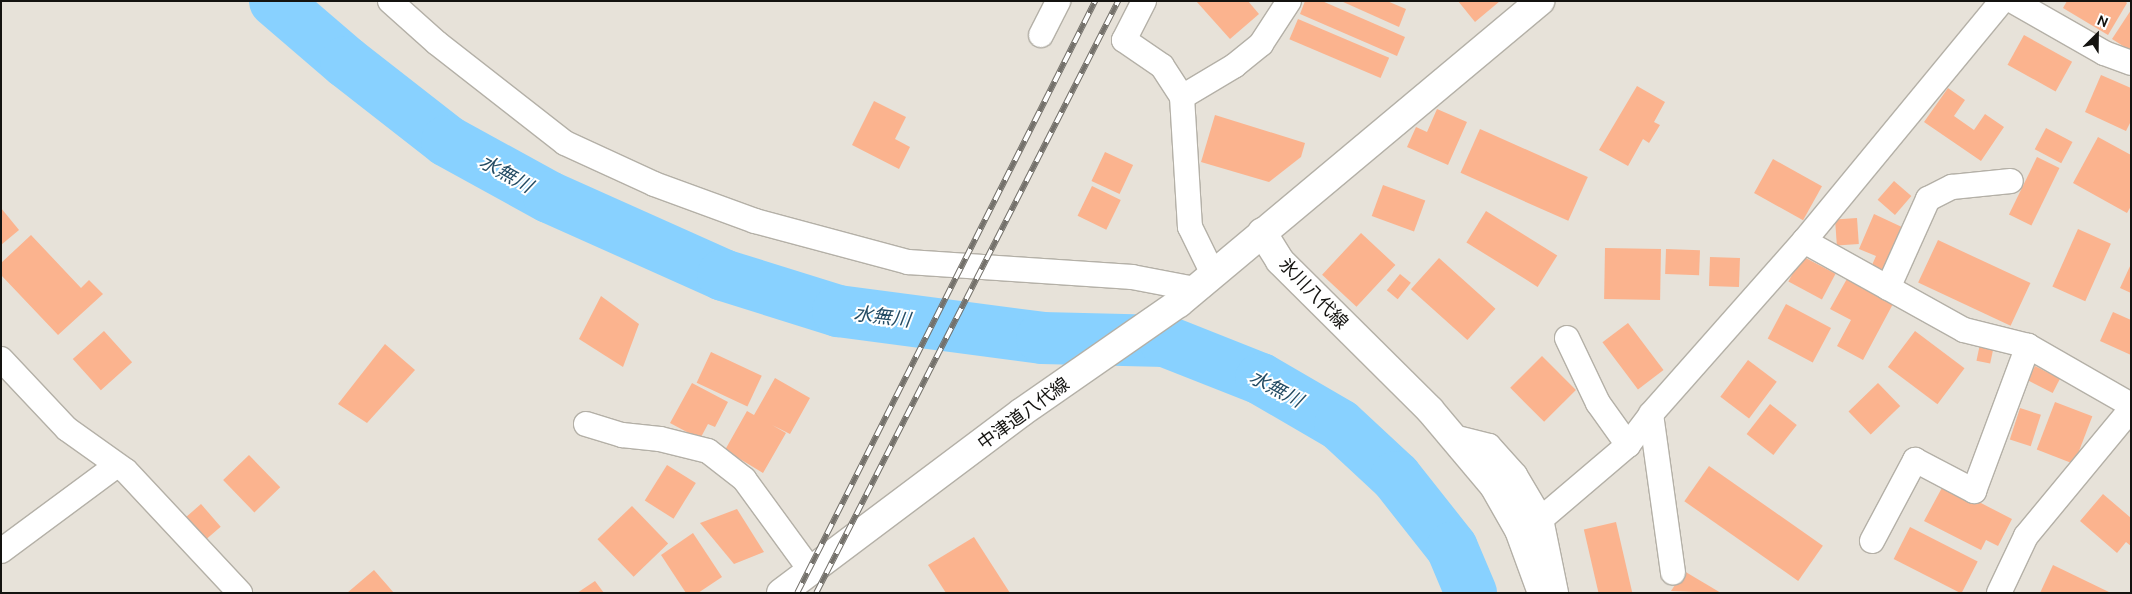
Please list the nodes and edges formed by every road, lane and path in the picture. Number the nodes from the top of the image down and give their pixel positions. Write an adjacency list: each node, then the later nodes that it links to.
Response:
1 (390, 1): 14 (street)
2 (1058, 1): 8 (street)
3 (1144, 1): 10 (street)
4 (1289, 1): 10 (street)
5 (1540, 1): 12 (main road)
6 (2002, 1): 13 (street)
7 (2013, 1): 9 (street)
8 (1041, 35)
9 (2131, 63)
10 (1182, 97): 14 (street)
11 (2011, 181): 15 (street)
12 (1262, 232): 14 (main road, 中津道八代線); 22 (main road, 氷川八代線)
13 (1804, 241): 15 (street); 20 (street)
14 (1195, 288): 28 (main road, 中津道八代線)
15 (1888, 288): 17 (street)
16 (1567, 338): 23 (street)
17 (2028, 346): 19 (street); 26 (street)
18 (1, 359): 24 (street)
19 (2131, 407): 34 (street)
20 (1651, 414): 23 (street); 29 (street)
21 (586, 424): 28 (street)
22 (1453, 437): 25 (street); 32 (main road, 氷川八代線)
23 (1628, 445): 25 (street)
24 (116, 466): 27 (street); 30 (street)
25 (1541, 519): 33 (street)
26 (1872, 541)
27 (1, 551)
28 (811, 571): 31 (main road, 中津道八代線)
29 (1673, 572)
30 (240, 593)
31 (781, 593)
32 (1542, 593)
33 (1556, 593)
34 (1999, 593)

